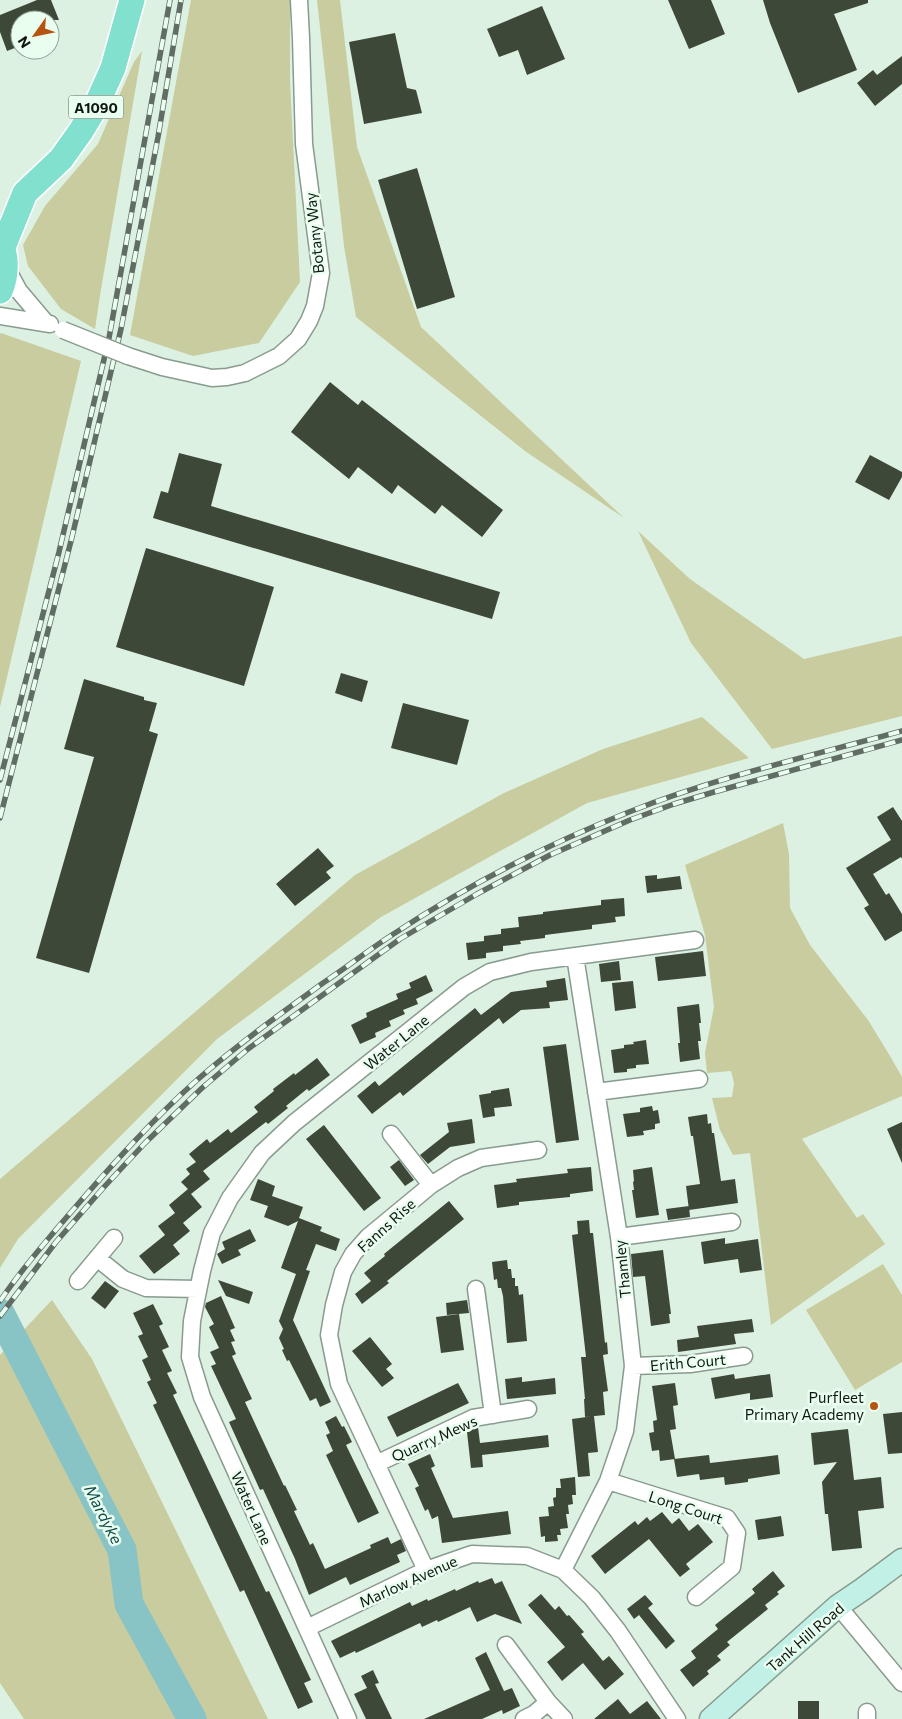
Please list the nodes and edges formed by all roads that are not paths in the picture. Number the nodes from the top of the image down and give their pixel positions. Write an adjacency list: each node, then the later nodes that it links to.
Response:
1 (132, 0): 3 (main road, A1090)
2 (298, 0): 8 (street, Botany Way, bridge)
3 (25, 193): 4 (main road, A1090); 5 (main road, A1090)
4 (0, 200)
5 (3, 251): 6 (main road); 8 (street, Botany Way)
6 (0, 290)
7 (0, 316): 8 (street, Botany Way)
8 (46, 323)
9 (695, 940): 10 (street, Water Lane)
10 (575, 956): 12 (street, Thamley); 21 (street, Water Lane)
11 (700, 1079): 12 (street)
12 (596, 1092): 18 (street, Thamley)
13 (391, 1134): 15 (street)
14 (538, 1150): 15 (street, Fanns Rise)
15 (432, 1185): 27 (street, Fanns Rise)
16 (732, 1222): 18 (street)
17 (114, 1238): 19 (street)
18 (619, 1238): 24 (street, Thamley)
19 (96, 1258): 20 (street); 21 (street)
20 (78, 1281)
21 (198, 1288): 34 (street, Water Lane)
22 (476, 1289): 26 (street, Quarry Mews)
23 (744, 1356): 24 (street, Erith Court)
24 (632, 1366): 28 (street, Thamley)
25 (528, 1410): 26 (street, Quarry Mews)
26 (493, 1415): 27 (street, Quarry Mews)
27 (376, 1464): 30 (street, Fanns Rise)
28 (608, 1482): 31 (street, Thamley); 32 (street, Long Court)
29 (902, 1560): 33 (street, Tank Hill Road)
30 (426, 1570): 31 (street, Marlow Avenue); 34 (street, Marlow Avenue)
31 (563, 1570): 41 (street, Marlow Avenue)
32 (696, 1597)
33 (838, 1606): 36 (street); 42 (street, Tank Hill Road)
34 (307, 1628): 38 (street, Water Lane)
35 (506, 1645): 37 (street)
36 (902, 1683)
37 (548, 1702): 39 (street); 40 (street)
38 (348, 1719)
39 (524, 1719)
40 (564, 1719)
41 (677, 1719)
42 (711, 1719)

